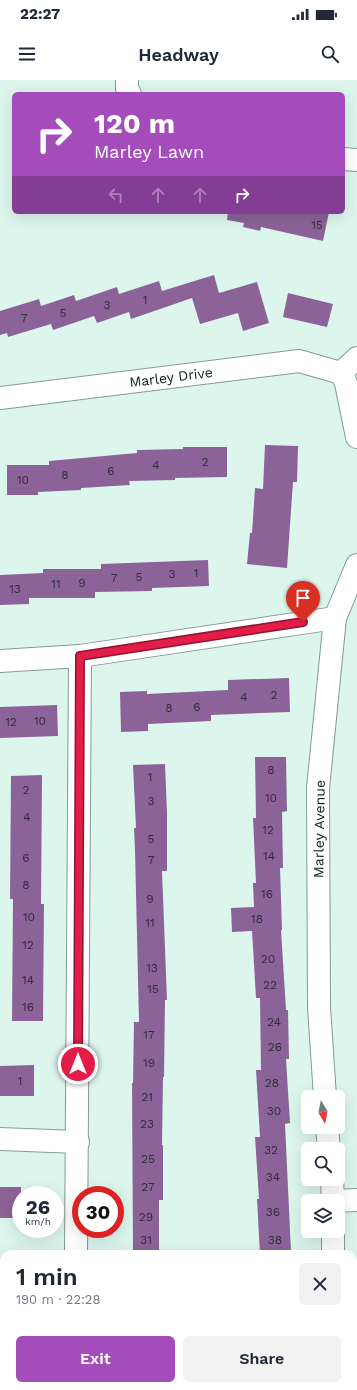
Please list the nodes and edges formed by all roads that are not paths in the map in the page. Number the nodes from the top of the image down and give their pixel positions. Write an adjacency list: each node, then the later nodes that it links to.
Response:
1 (128, 80): 2 (street)
2 (129, 92)
3 (345, 159): 4 (street)
4 (357, 160)
5 (357, 358): 6 (street)
6 (341, 373): 7 (street, Marley Drive); 8 (street)
7 (0, 398)
8 (357, 437)
9 (357, 565): 10 (street, Marley Avenue)
10 (335, 618): 11 (street); 13 (street, Marley Avenue)
11 (80, 656): 12 (street); 15 (street)
12 (0, 662)
13 (325, 1090)
14 (0, 1139): 15 (street)
15 (78, 1142): 19 (street)
16 (345, 1200): 17 (street)
17 (357, 1200)
18 (333, 1238): 20 (street)
19 (76, 1250)
20 (333, 1250)

